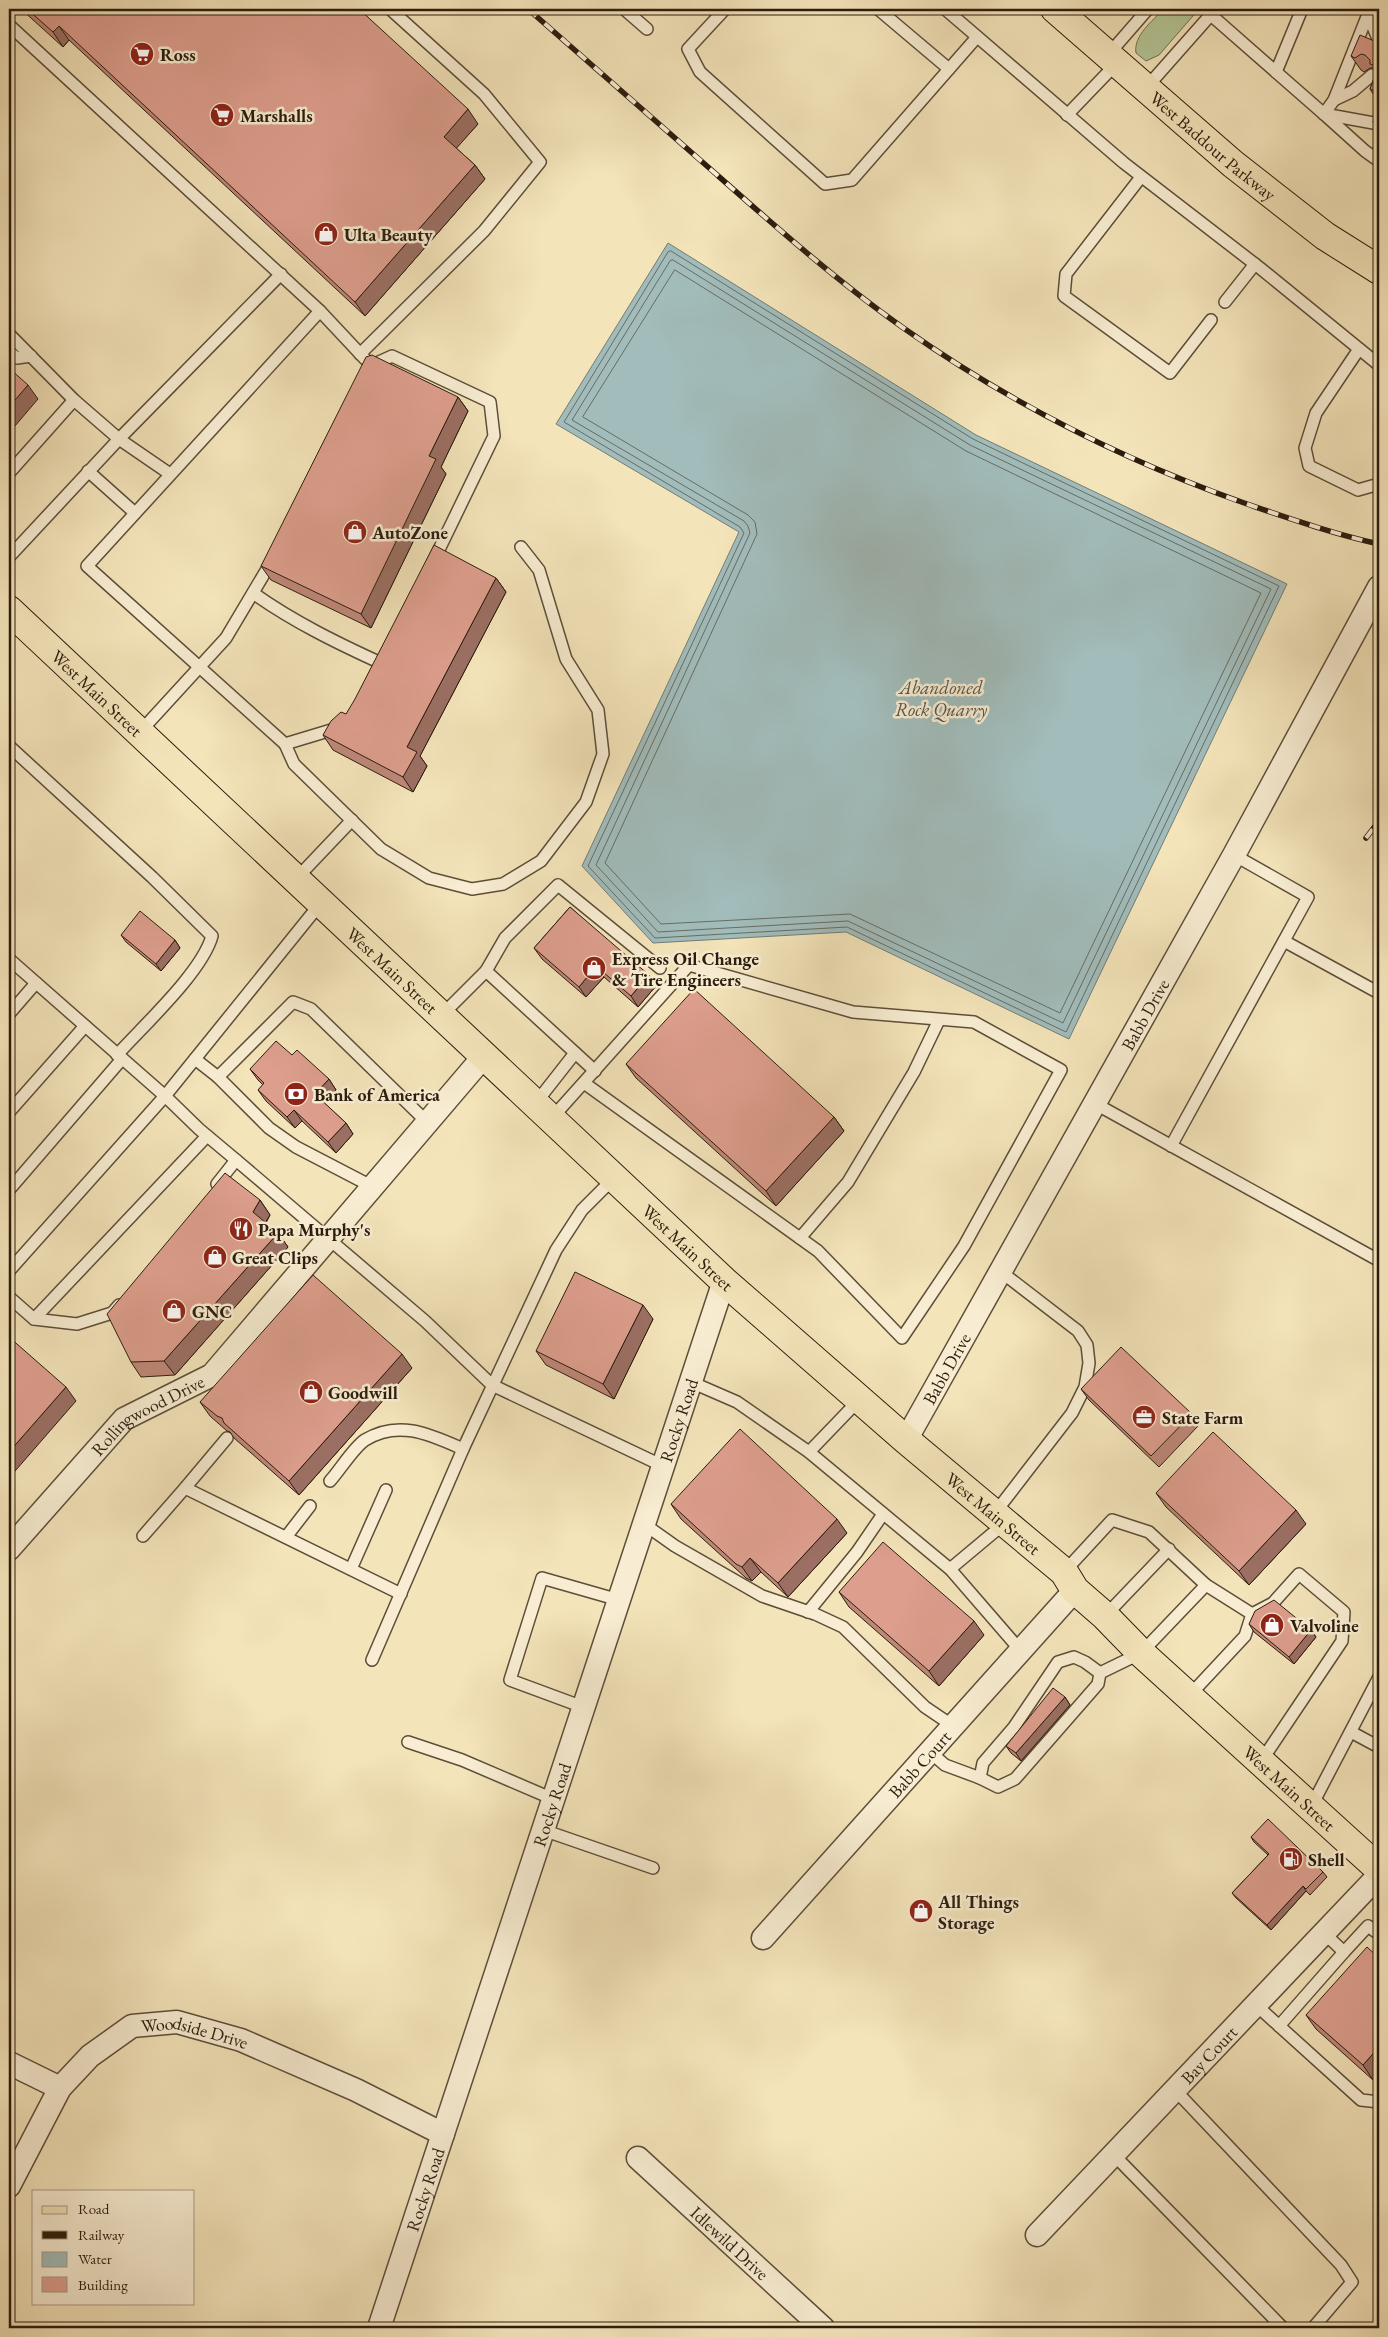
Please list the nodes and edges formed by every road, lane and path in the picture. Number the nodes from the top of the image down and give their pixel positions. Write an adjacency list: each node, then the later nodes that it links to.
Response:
1 (390, 9): 35 (lane)
2 (624, 9): 12 (lane)
3 (725, 9): 16 (lane)
4 (878, 9): 16 (lane)
5 (945, 9): 13 (lane)
6 (1055, 9): 15 (main road, West Baddour Parkway)
7 (1148, 9): 15 (lane)
8 (1302, 9): 17 (lane)
9 (1213, 12): 17 (lane); 19 (lane)
10 (1369, 12): 14 (lane); 20 (lane)
11 (9, 25): 28 (lane)
12 (647, 29)
13 (977, 37): 16 (lane); 22 (lane)
14 (1379, 41)
15 (1112, 59): 19 (main road, West Baddour Parkway); 22 (lane)
16 (949, 69)
17 (1276, 72): 21 (lane)
18 (1372, 74): 20 (lane)
19 (1146, 88): 27 (main road, West Baddour Parkway)
20 (1334, 100): 21 (lane)
21 (1324, 114): 23 (lane); 24 (lane)
22 (1067, 115): 25 (lane)
23 (1379, 124)
24 (1379, 161)
25 (1141, 176): 26 (lane); 31 (lane)
26 (1255, 264): 29 (lane); 33 (lane)
27 (1379, 270)
28 (281, 274): 30 (lane); 39 (lane)
29 (1225, 302)
30 (320, 311): 35 (lane); 42 (lane)
31 (1211, 320)
32 (9, 334): 36 (lane)
33 (1359, 349): 37 (lane); 43 (lane)
34 (9, 352): 36 (lane)
35 (360, 354): 48 (lane)
36 (31, 356): 38 (lane)
37 (1379, 365)
38 (74, 400): 39 (lane); 41 (lane)
39 (119, 439): 40 (lane); 42 (lane)
40 (88, 471): 44 (lane); 47 (lane)
41 (9, 473)
42 (170, 474): 44 (lane)
43 (1379, 484)
44 (135, 513): 53 (lane)
45 (521, 547): 58 (lane)
46 (278, 548): 50 (lane)
47 (9, 557)
48 (427, 574)
49 (1379, 587): 59 (street, Babb Drive)
50 (253, 593): 52 (lane); 53 (lane)
51 (9, 610): 55 (main road, West Main Street)
52 (383, 664)
53 (199, 667): 55 (lane); 56 (lane)
54 (344, 723): 56 (lane)
55 (139, 733): 60 (main road, West Main Street)
56 (284, 744): 58 (lane)
57 (9, 746): 74 (lane)
58 (352, 820): 60 (lane)
59 (1234, 856): 62 (lane); 80 (street, Babb Drive)
60 (295, 880): 61 (main road, West Main Street)
61 (320, 904): 69 (main road, West Main Street); 75 (lane)
62 (1284, 941): 67 (lane); 85 (lane)
63 (9, 959): 66 (lane)
64 (660, 968): 65 (lane)
65 (486, 971): 69 (lane); 72 (lane)
66 (36, 983): 68 (lane); 71 (lane)
67 (1379, 993)
68 (9, 1014)
69 (440, 1016): 73 (main road, West Main Street)
70 (939, 1020): 76 (lane); 92 (lane); 92 (lane)
71 (85, 1026): 74 (lane); 81 (lane)
72 (575, 1052): 76 (lane); 82 (lane)
73 (484, 1056): 82 (main road, West Main Street); 83 (street, Rollingwood Drive)
74 (120, 1057): 79 (lane); 89 (lane)
75 (195, 1059): 77 (lane); 79 (lane)
76 (595, 1070): 78 (lane)
77 (218, 1077): 83 (lane); 88 (lane)
78 (584, 1083): 82 (lane); 92 (lane)
79 (165, 1096): 84 (lane); 94 (lane)
80 (1094, 1103): 85 (lane); 95 (street, Babb Drive)
81 (9, 1112)
82 (543, 1112): 87 (main road, West Main Street)
83 (427, 1122): 88 (street, Rollingwood Drive)
84 (206, 1136): 86 (lane); 99 (lane)
85 (1171, 1146): 93 (lane)
86 (236, 1160): 90 (lane); 91 (lane)
87 (614, 1178): 96 (main road, West Main Street); 101 (lane)
88 (371, 1186): 91 (street, Rollingwood Drive)
89 (9, 1190)
90 (208, 1197)
91 (327, 1238): 101 (lane); 117 (street, Rollingwood Drive)
92 (800, 1238)
93 (1378, 1260)
94 (9, 1271)
95 (1000, 1271): 104 (street, Babb Drive); 113 (lane)
96 (724, 1281): 100 (street, Rocky Road); 102 (main road, West Main Street)
97 (9, 1297): 99 (lane)
98 (125, 1299): 99 (lane)
99 (34, 1318)
100 (691, 1382): 106 (lane); 107 (street, Rocky Road)
101 (492, 1384): 105 (lane); 107 (lane)
102 (860, 1399): 104 (main road, West Main Street); 106 (lane)
103 (227, 1438): 109 (lane)
104 (906, 1440): 113 (main road, West Main Street)
105 (463, 1449): 108 (lane); 123 (lane)
106 (809, 1452): 112 (lane)
107 (663, 1466): 114 (street, Rocky Road)
108 (330, 1481)
109 (185, 1488): 115 (lane); 116 (lane)
110 (386, 1490): 119 (lane)
111 (310, 1506): 116 (lane)
112 (883, 1514): 120 (lane); 125 (lane)
113 (999, 1518): 120 (lane); 121 (main road, West Main Street)
114 (644, 1524): 124 (street, Rocky Road); 125 (lane)
115 (144, 1536)
116 (286, 1537): 119 (lane)
117 (9, 1549)
118 (1169, 1549): 121 (lane); 122 (lane); 127 (lane)
119 (351, 1569): 123 (lane)
120 (950, 1569): 128 (lane)
121 (1070, 1581): 127 (main road, West Main Street); 128 (street, Babb Court)
122 (1206, 1585): 126 (lane); 129 (lane)
123 (401, 1594): 130 (lane)
124 (619, 1600): 134 (street, Rocky Road); 134 (lane)
125 (808, 1612): 135 (lane)
126 (1252, 1614): 133 (lane); 140 (lane)
127 (1105, 1616): 129 (main road, West Main Street)
128 (1021, 1651): 135 (street, Babb Court)
129 (1141, 1653): 131 (lane); 133 (main road, West Main Street)
130 (372, 1660)
131 (1100, 1673): 141 (lane); 141 (lane)
132 (1379, 1677): 136 (lane)
133 (1189, 1696): 140 (main road, West Main Street)
134 (583, 1707): 142 (street, Rocky Road)
135 (953, 1726): 139 (street, Babb Court)
136 (1350, 1732): 138 (lane); 143 (lane)
137 (408, 1742): 142 (lane)
138 (1379, 1747)
139 (930, 1752): 141 (lane); 150 (street, Babb Court)
140 (1262, 1760): 143 (main road, West Main Street)
141 (980, 1778)
142 (553, 1799): 144 (street, Rocky Road)
143 (1311, 1807): 146 (main road, West Main Street)
144 (543, 1830): 145 (lane); 158 (street, Rocky Road)
145 (654, 1868)
146 (1379, 1869)
147 (1379, 1875): 148 (street, Bay Court)
148 (1324, 1933): 151 (lane); 152 (street, Bay Court)
149 (1379, 1934): 151 (lane)
150 (763, 1938)
151 (1344, 1952): 153 (lane)
152 (1256, 2005): 153 (lane); 156 (street, Bay Court)
153 (1278, 2026): 157 (lane)
154 (9, 2063): 155 (street)
155 (60, 2088): 158 (street, Woodside Drive); 161 (street, Woodside Drive)
156 (1175, 2090): 159 (street, Bay Court); 166 (lane)
157 (1379, 2102)
158 (443, 2134): 163 (street, Rocky Road)
159 (1114, 2155): 162 (street, Bay Court); 165 (lane)
160 (638, 2158): 164 (street, Idlewild Drive)
161 (9, 2186)
162 (1037, 2236)
163 (379, 2328)
164 (823, 2328)
165 (1283, 2328)
166 (1313, 2328)

